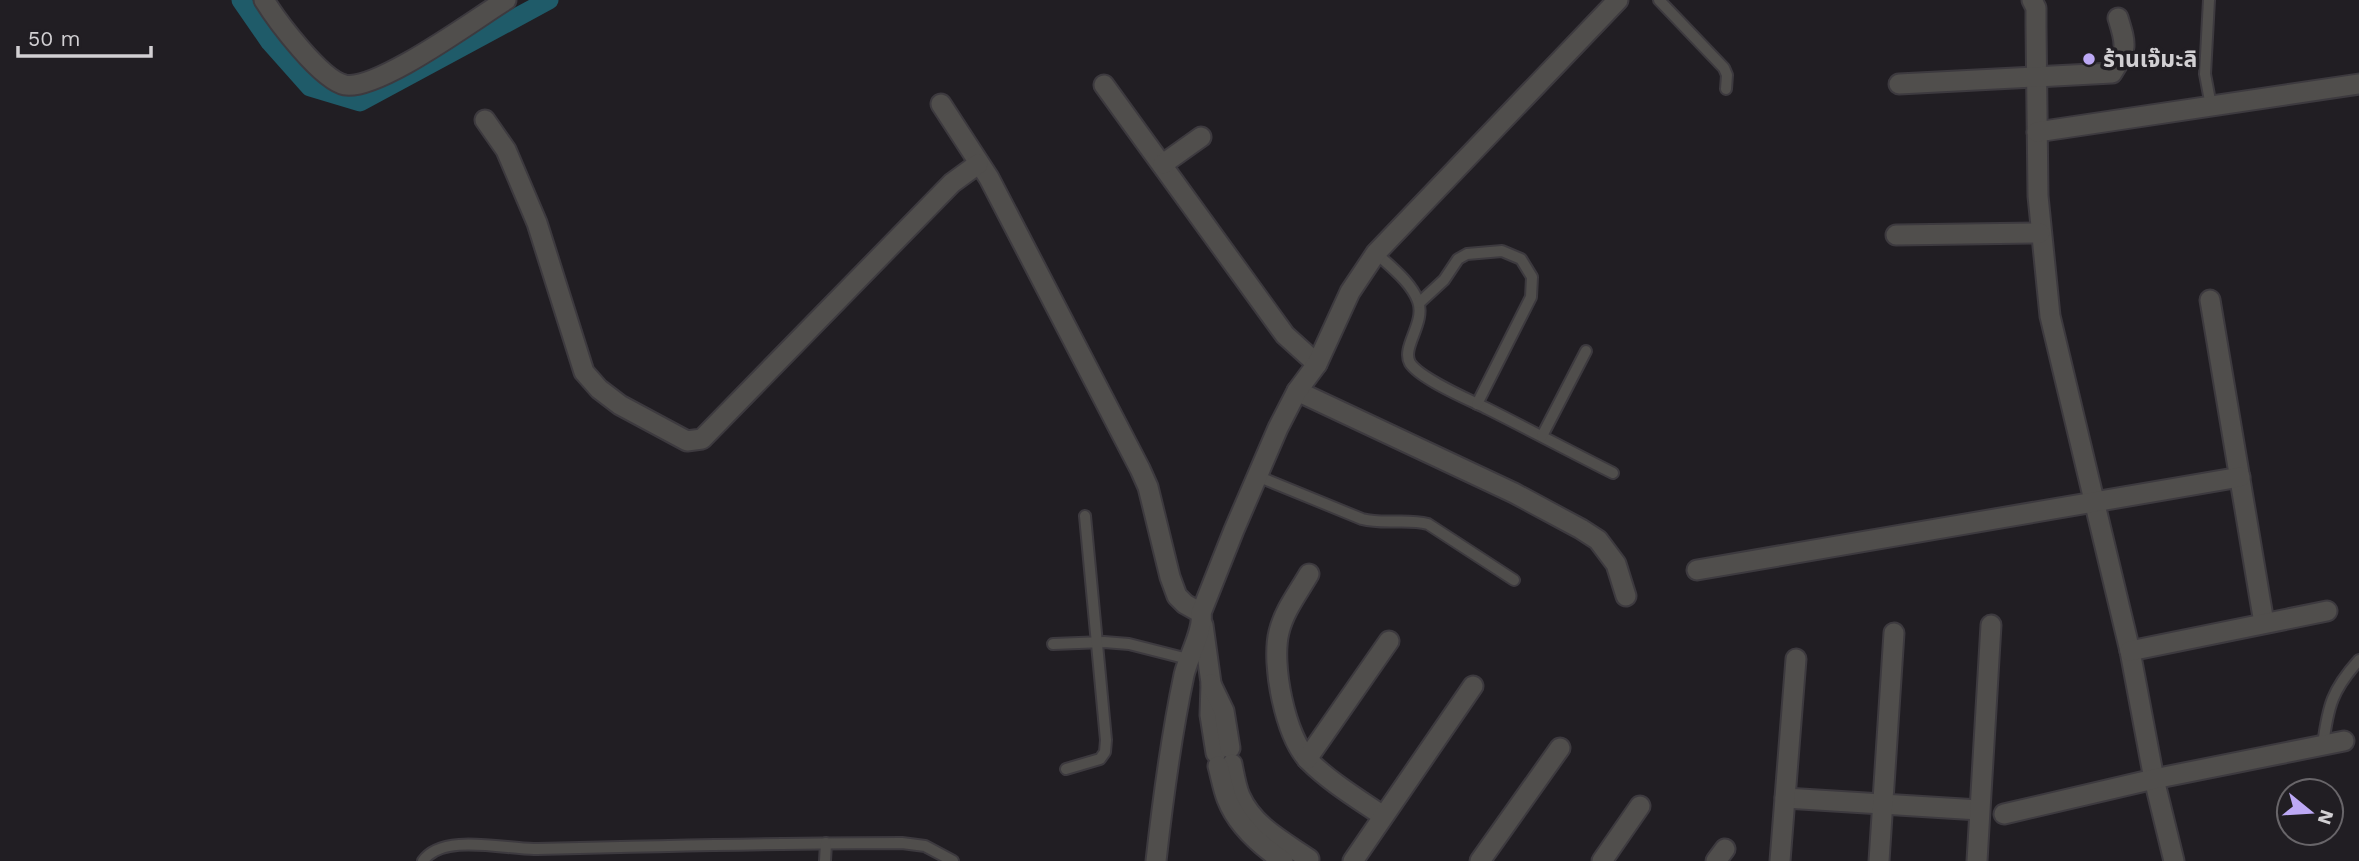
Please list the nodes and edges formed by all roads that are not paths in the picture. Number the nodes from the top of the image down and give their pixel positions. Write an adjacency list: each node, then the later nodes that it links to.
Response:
1 (264, 0): 2 (street)
2 (506, 0)
3 (1618, 0): 22 (street)
4 (1659, 0): 12 (lane)
5 (2208, 0): 14 (lane)
6 (2039, 3): 8 (street)
7 (2118, 18): 8 (street)
8 (2038, 78): 9 (street); 16 (street)
9 (1899, 84)
10 (2359, 84): 14 (street)
11 (1104, 85): 19 (street)
12 (1726, 89)
13 (941, 104): 18 (street)
14 (2211, 106): 16 (street)
15 (485, 120): 18 (street)
16 (2037, 132): 20 (street)
17 (1201, 137): 19 (street)
18 (978, 164): 40 (street)
19 (1163, 164): 26 (street)
20 (2040, 233): 21 (street); 33 (street)
21 (1896, 235)
22 (1376, 253): 24 (lane); 26 (street)
23 (2210, 300): 32 (street)
24 (1419, 303): 28 (lane); 28 (lane)
25 (1586, 351): 29 (lane)
26 (1317, 364): 27 (street)
27 (1297, 391): 31 (street); 38 (street)
28 (1477, 404): 29 (lane)
29 (1542, 436): 30 (lane)
30 (1613, 473)
31 (1257, 476): 37 (lane); 40 (street)
32 (2240, 477): 33 (street); 41 (street)
33 (2094, 502): 35 (street); 47 (street)
34 (1085, 516): 45 (lane)
35 (1697, 570)
36 (1309, 575): 55 (street)
37 (1514, 580)
38 (1626, 596)
39 (2327, 611): 41 (street)
40 (1202, 617): 48 (street); 64 (street)
41 (2264, 623): 47 (street)
42 (1991, 625): 61 (street)
43 (1894, 633): 59 (street)
44 (1389, 641): 55 (street)
45 (1098, 642): 46 (lane); 48 (lane); 56 (lane)
46 (1053, 644)
47 (2130, 652): 57 (street)
48 (1188, 659): 70 (street)
49 (1796, 659): 58 (street)
50 (2359, 660): 53 (lane)
51 (1473, 686): 63 (street)
52 (2344, 741): 53 (street)
53 (2323, 745): 57 (street)
54 (1560, 748): 73 (street)
55 (1307, 759): 63 (street)
56 (1066, 769)
57 (2154, 779): 62 (street); 78 (street)
58 (1785, 798): 59 (street); 75 (street)
59 (1883, 804): 61 (street); 76 (street)
60 (1640, 806): 74 (street)
61 (1979, 810): 77 (street)
62 (2004, 814)
63 (1383, 816): 72 (street)
64 (1253, 827): 66 (street); 71 (street)
65 (825, 843): 67 (lane); 68 (lane); 69 (lane)
66 (1309, 859)
67 (423, 861)
68 (825, 861)
69 (953, 861)
70 (1156, 861)
71 (1283, 861)
72 (1353, 861)
73 (1480, 861)
74 (1602, 861)
75 (1780, 861)
76 (1879, 861)
77 (1977, 861)
78 (2174, 861)

